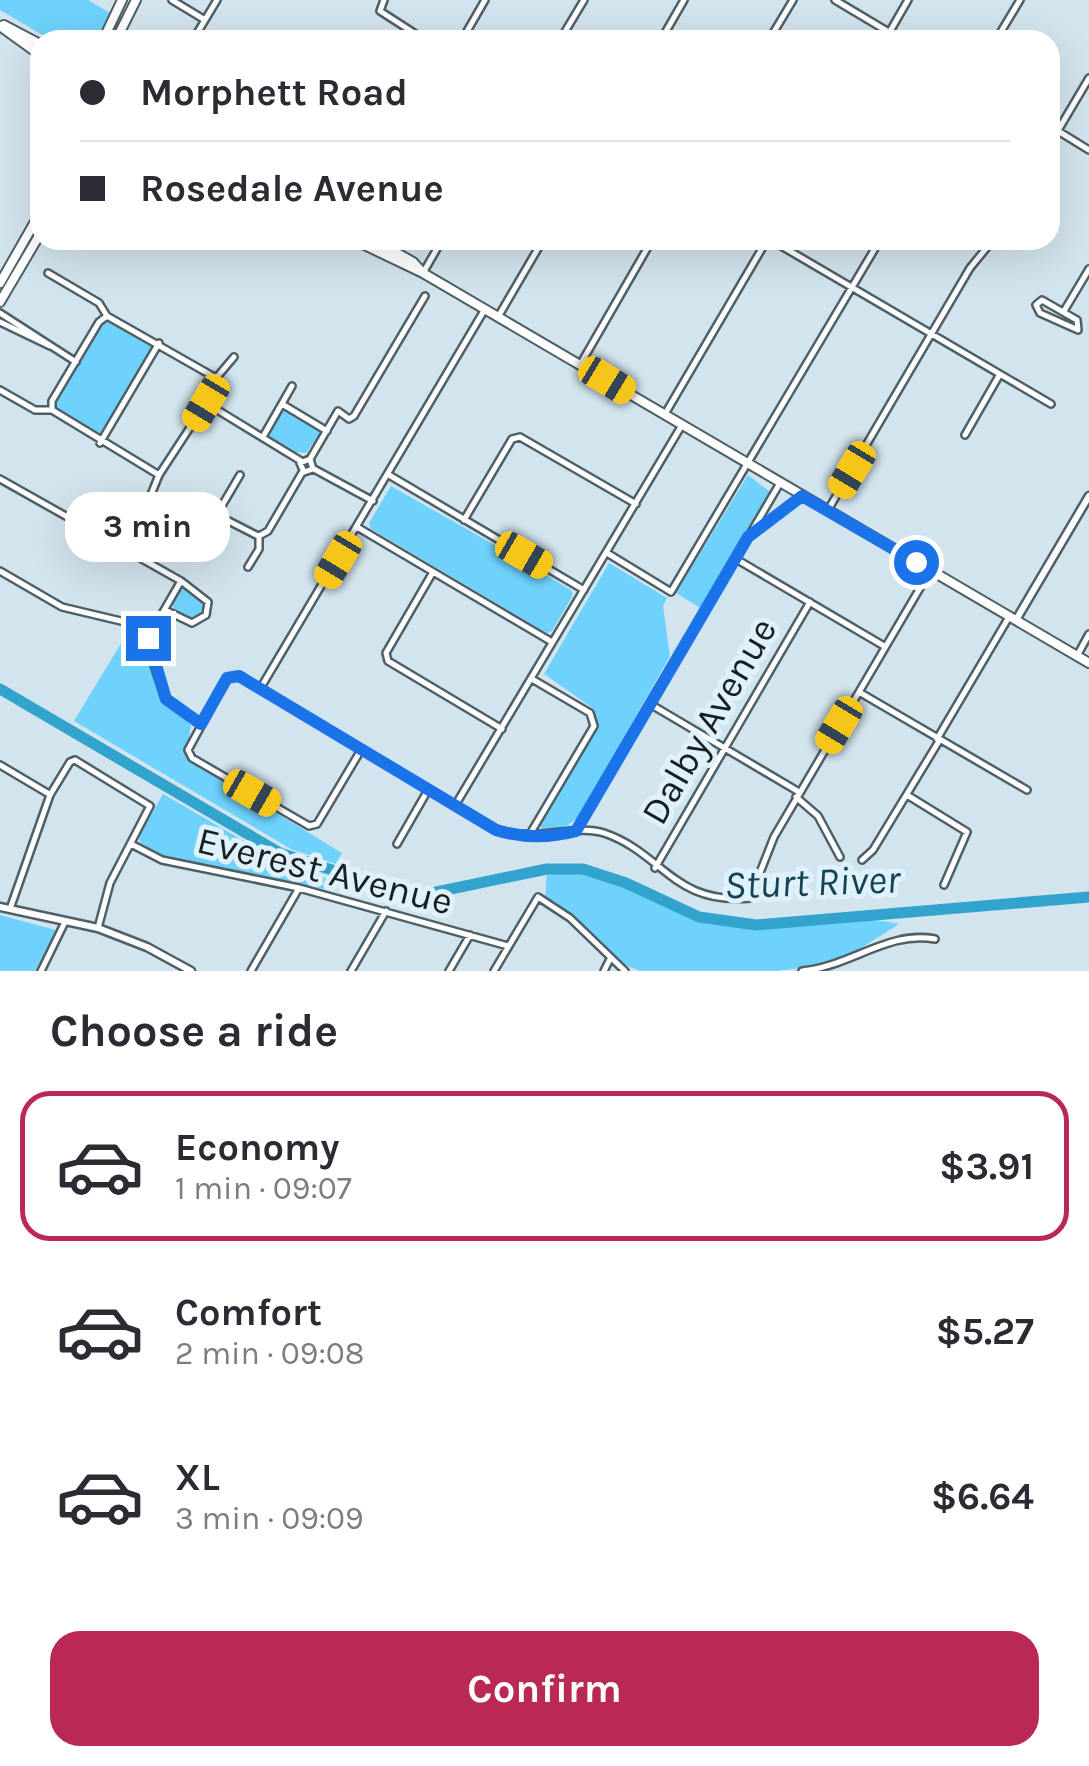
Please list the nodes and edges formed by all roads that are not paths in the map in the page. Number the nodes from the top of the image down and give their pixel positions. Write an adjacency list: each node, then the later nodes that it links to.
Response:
1 (122, 0): 15 (main road)
2 (136, 0): 16 (main road)
3 (172, 0): 13 (street)
4 (217, 0): 13 (street)
5 (384, 0): 18 (street)
6 (486, 0): 19 (street)
7 (584, 0): 20 (street)
8 (684, 0): 21 (street)
9 (793, 0): 22 (street)
10 (835, 0): 23 (street)
11 (908, 0): 24 (street)
12 (1020, 0): 25 (street)
13 (205, 20): 17 (street)
14 (0, 25): 26 (main road); 27 (main road)
15 (108, 30)
16 (121, 30)
17 (199, 30)
18 (411, 30)
19 (468, 30)
20 (566, 30)
21 (667, 30)
22 (776, 30)
23 (886, 30)
24 (890, 30)
25 (1002, 30)
26 (30, 39)
27 (30, 48)
28 (1089, 78): 29 (street)
29 (1060, 128)
30 (1060, 132): 31 (street)
31 (1089, 150)
32 (30, 230): 46 (main road)
33 (31, 250): 49 (main road)
34 (375, 250): 45 (main road)
35 (392, 250): 45 (main road)
36 (436, 250): 45 (street)
37 (537, 250): 54 (street)
38 (646, 250): 61 (street)
39 (763, 250): 70 (street)
40 (786, 250): 47 (street)
41 (874, 250): 47 (street)
42 (985, 250): 56 (street)
43 (1089, 269): 51 (street)
44 (48, 272): 53 (street)
45 (423, 273): 50 (main road)
46 (0, 282)
47 (852, 288): 56 (street); 78 (street)
48 (425, 296): 72 (street)
49 (0, 302)
50 (486, 309): 54 (main road); 81 (street)
51 (1064, 312): 51 (street)
52 (0, 313): 58 (street)
53 (108, 316): 57 (street); 60 (street)
54 (498, 316): 61 (main road)
55 (0, 322): 58 (street)
56 (932, 334): 62 (street); 91 (street)
57 (159, 343): 63 (street); 75 (street)
58 (50, 346): 60 (street)
59 (234, 357): 63 (street)
60 (76, 362): 69 (street)
61 (580, 364): 70 (main road)
62 (1000, 374): 68 (street); 73 (street)
63 (216, 378): 66 (street)
64 (292, 386): 67 (street)
65 (0, 390): 69 (street)
66 (206, 403): 74 (street); 82 (street)
67 (282, 404): 72 (street); 74 (street)
68 (1051, 404)
69 (52, 410): 75 (street)
70 (665, 414): 71 (main road)
71 (682, 424): 78 (main road); 89 (street)
72 (327, 431): 76 (street)
73 (965, 435)
74 (264, 436): 77 (street)
75 (100, 443): 82 (street)
76 (310, 459): 77 (street); 79 (street)
77 (301, 461): 80 (street)
78 (746, 463): 85 (main road); 98 (street)
79 (313, 469): 80 (street); 88 (street)
80 (303, 471): 95 (street)
81 (388, 474): 88 (street); 93 (street)
82 (159, 475): 90 (street)
83 (240, 475): 92 (street)
84 (0, 479): 104 (street)
85 (780, 483): 86 (main road); 96 (street)
86 (802, 496): 91 (main road); 96 (street)
87 (1089, 496): 108 (street)
88 (373, 500): 94 (street)
89 (636, 504): 93 (street); 98 (street)
90 (146, 507)
91 (828, 510): 101 (main road)
92 (217, 514): 95 (street); 97 (street)
93 (464, 520): 105 (street)
94 (357, 527): 103 (street); 116 (street)
95 (259, 536): 100 (street)
96 (748, 537): 99 (street)
97 (203, 538)
98 (607, 553): 105 (street)
99 (736, 559): 106 (street); 118 (street)
100 (248, 567)
101 (930, 570): 108 (main road); 112 (street)
102 (0, 571): 110 (street)
103 (433, 572): 111 (street); 120 (street)
104 (182, 581): 107 (street); 107 (street)
105 (584, 590): 111 (street)
106 (810, 602): 112 (street); 122 (street, Dalby Avenue)
107 (165, 610): 110 (street)
108 (1013, 618): 113 (main road); 121 (street)
109 (1089, 634): 113 (street)
110 (148, 638): 119 (street)
111 (553, 643): 115 (street)
112 (886, 646): 117 (street)
113 (1076, 656): 114 (main road)
114 (1089, 663)
115 (532, 679): 120 (street); 132 (street)
116 (260, 689): 119 (street); 123 (street)
117 (859, 692): 121 (street); 128 (street)
118 (650, 704): 122 (street); 131 (street)
119 (201, 724): 123 (street)
120 (502, 729): 130 (street)
121 (938, 740): 126 (street); 129 (street)
122 (725, 748): 128 (street); 137 (street, Dalby Avenue)
123 (361, 750): 125 (street)
124 (0, 765): 127 (street)
125 (428, 789): 130 (street); 134 (street)
126 (1026, 790)
127 (50, 794): 133 (street); 141 (street)
128 (798, 794): 135 (street); 137 (street)
129 (907, 794): 136 (street); 138 (street)
130 (455, 805): 132 (street)
131 (576, 831): 132 (street); 137 (street)
132 (530, 836)
133 (130, 844): 139 (street, Everest Avenue); 144 (street)
134 (398, 844)
135 (840, 857)
136 (862, 860)
137 (655, 868)
138 (944, 886)
139 (299, 888): 142 (street, Everest Avenue); 151 (street)
140 (0, 907): 141 (street)
141 (9, 910): 143 (street)
142 (386, 911): 145 (street, Everest Avenue); 152 (street)
143 (65, 922): 144 (street); 149 (street)
144 (98, 928): 150 (street)
145 (470, 935): 147 (street, Everest Avenue); 153 (street)
146 (935, 939): 157 (street)
147 (508, 946): 148 (street); 154 (street)
148 (610, 960): 155 (street); 156 (street)
149 (41, 971)
150 (191, 971)
151 (251, 971)
152 (351, 971)
153 (449, 971)
154 (494, 971)
155 (604, 971)
156 (625, 971)
157 (802, 971)

